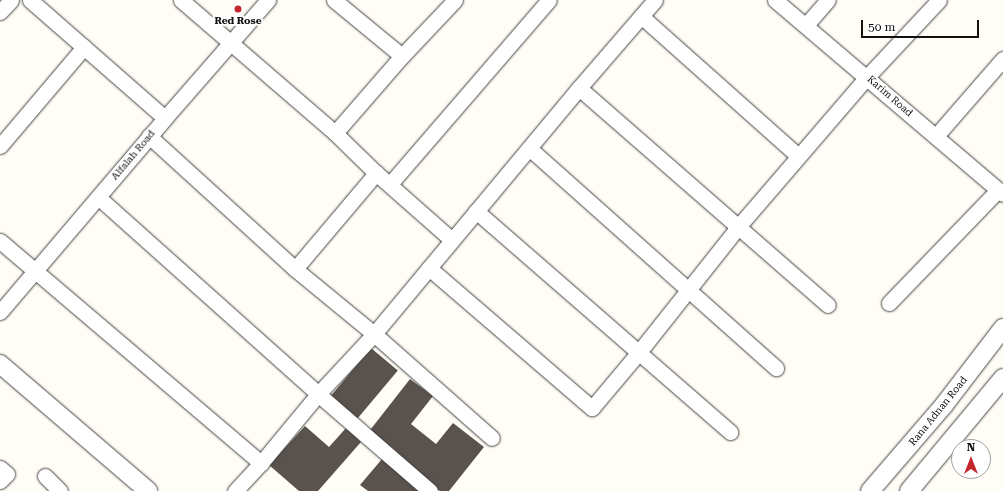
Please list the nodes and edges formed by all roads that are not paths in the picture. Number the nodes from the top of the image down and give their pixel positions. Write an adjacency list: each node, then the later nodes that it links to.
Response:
1 (11, 0): 12 (street)
2 (30, 0): 16 (street)
3 (181, 0): 15 (street)
4 (268, 0): 15 (street, Alfalah Road)
5 (334, 0): 17 (street)
6 (455, 0): 17 (street)
7 (550, 0): 29 (street)
8 (655, 0): 13 (street)
9 (775, 0): 14 (street, Karim Road)
10 (828, 0): 14 (street)
11 (939, 0): 19 (street)
12 (0, 12)
13 (641, 16): 20 (street); 27 (street)
14 (806, 25): 19 (street, Karim Road)
15 (230, 43): 21 (street, Alfalah Road); 22 (street)
16 (84, 47): 21 (street); 25 (street)
17 (402, 56): 22 (street)
18 (1003, 59): 24 (street)
19 (867, 77): 24 (street, Karim Road); 27 (street)
20 (579, 88): 26 (street); 33 (street)
21 (165, 118): 23 (street, Alfalah Road)
22 (335, 133): 28 (street)
23 (149, 136): 31 (street, Alfalah Road); 36 (street)
24 (936, 136): 30 (street, Karim Road)
25 (0, 146)
26 (529, 148): 32 (street); 39 (street)
27 (798, 156): 33 (street)
28 (376, 173): 29 (street); 36 (street)
29 (390, 184): 34 (street)
30 (1001, 192): 40 (street)
31 (98, 197): 38 (street, Alfalah Road); 49 (street)
32 (476, 211): 34 (street); 45 (street)
33 (738, 227): 39 (street); 41 (street)
34 (452, 240): 37 (street)
35 (0, 241): 38 (street)
36 (295, 268): 44 (street)
37 (429, 268): 44 (street); 45 (street)
38 (34, 272): 42 (street, Alfalah Road); 52 (street)
39 (688, 289): 45 (street); 47 (street)
40 (889, 303)
41 (828, 305)
42 (0, 312)
43 (1003, 328): 60 (street, Rana Adnan Road)
44 (374, 334): 49 (street); 51 (street)
45 (639, 352): 50 (street)
46 (0, 364): 57 (street)
47 (776, 368)
48 (1003, 378): 61 (street)
49 (318, 394): 52 (street); 59 (street)
50 (730, 432)
51 (492, 438)
52 (261, 463): 58 (street)
53 (0, 468): 55 (street)
54 (45, 476): 56 (street)
55 (0, 481)
56 (60, 491)
57 (148, 491)
58 (235, 491)
59 (430, 491)
60 (870, 491)
61 (909, 491)

